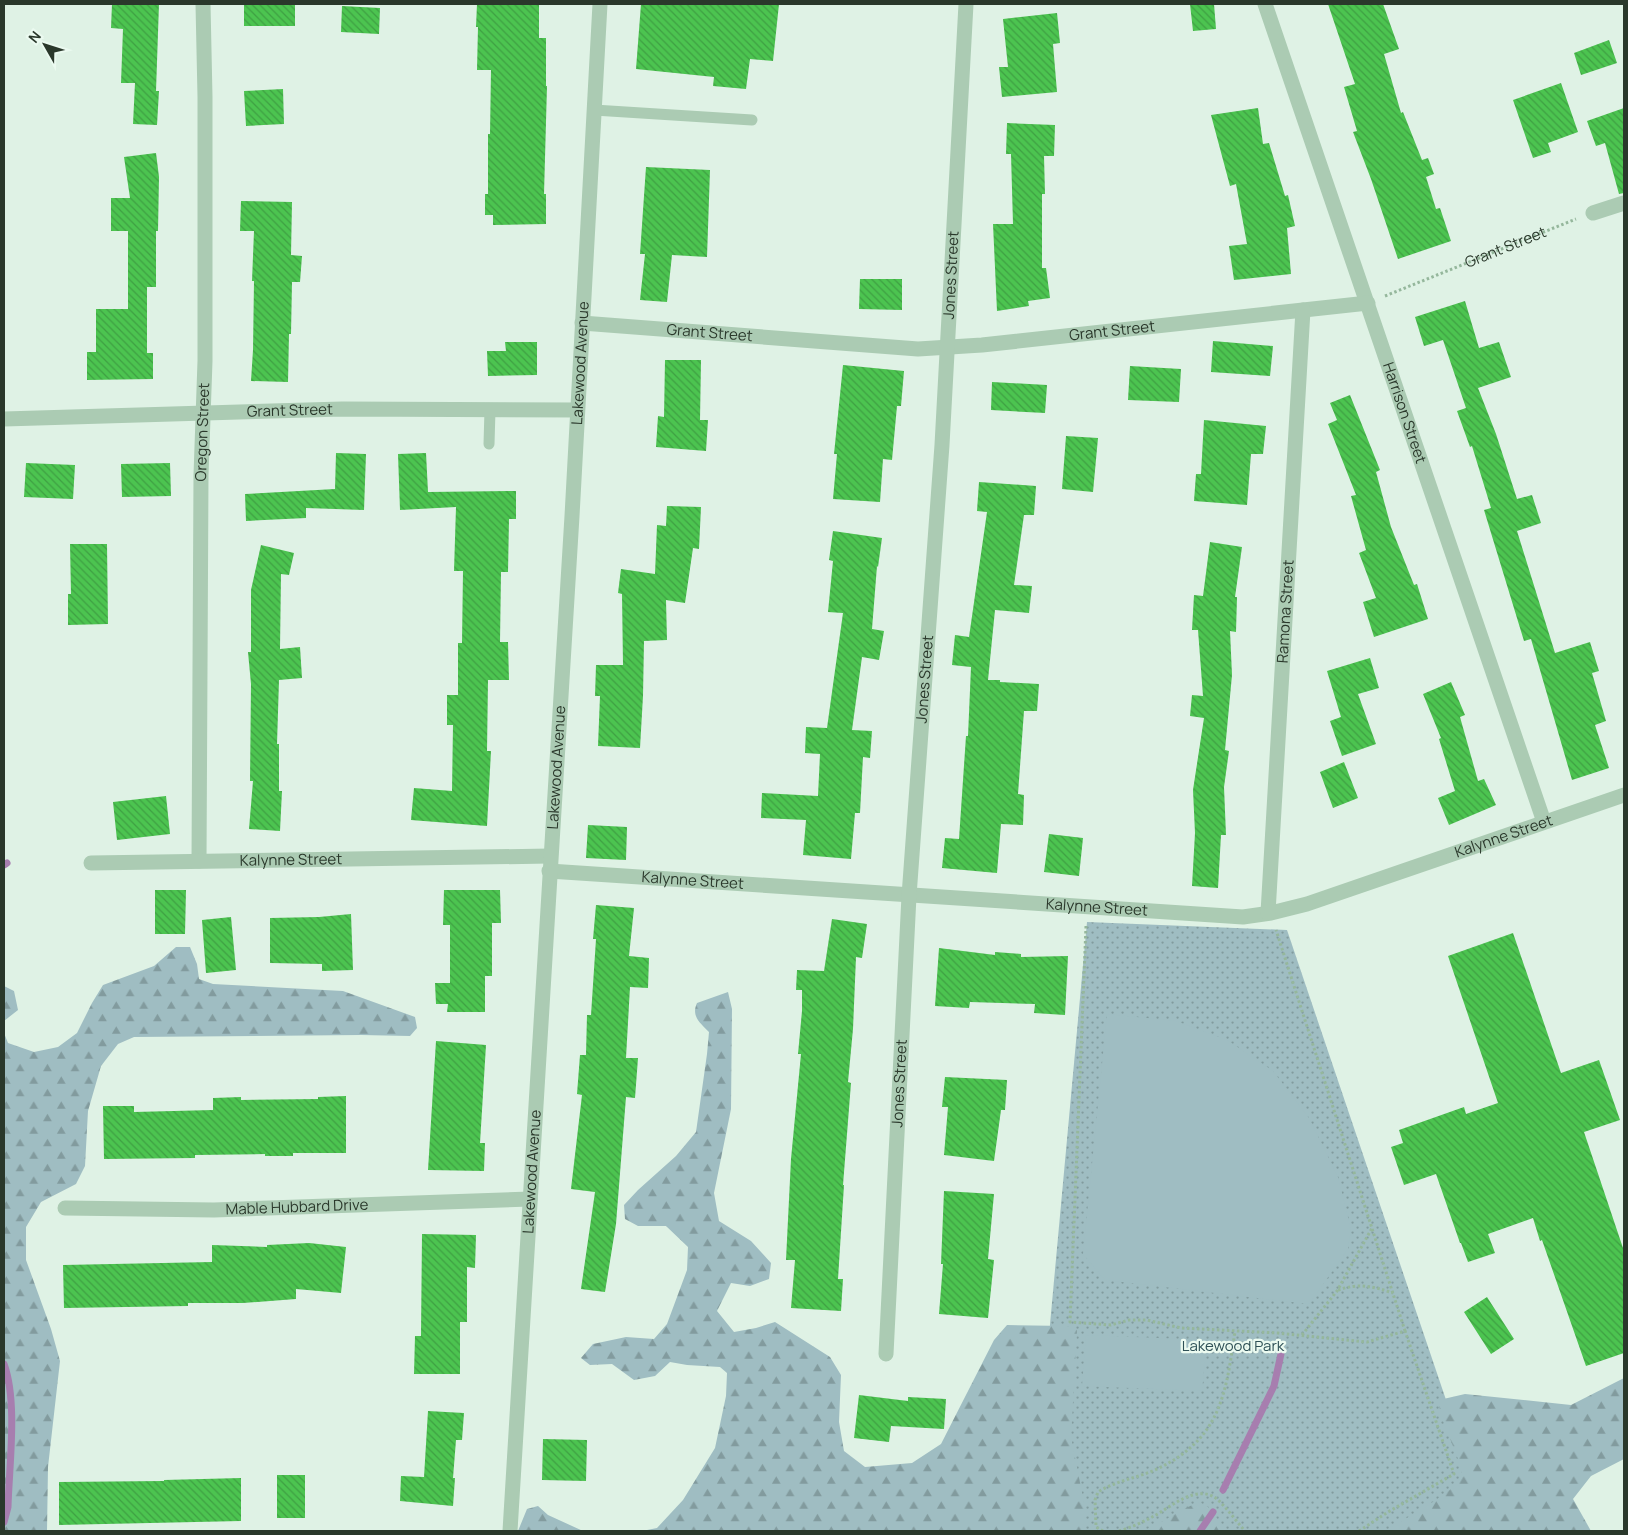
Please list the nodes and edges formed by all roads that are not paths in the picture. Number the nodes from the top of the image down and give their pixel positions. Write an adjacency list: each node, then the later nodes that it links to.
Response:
1 (204, 4): 15 (street, Oregon Street)
2 (600, 4): 5 (street, Lakewood Avenue)
3 (966, 4): 12 (street, Jones Street)
4 (1265, 4): 9 (street, Harrison Street)
5 (594, 110): 6 (lane); 11 (street, Lakewood Avenue)
6 (752, 120)
7 (1624, 203): 8 (street)
8 (1593, 212)
9 (1368, 303): 10 (street, Grant Street); 19 (street, Harrison Street)
10 (1303, 310): 12 (street, Grant Street); 25 (street, Ramona Street)
11 (582, 323): 12 (street, Grant Street); 14 (street, Lakewood Avenue)
12 (947, 348): 24 (street, Jones Street)
13 (490, 410): 14 (street, Grant Street); 15 (street, Grant Street); 17 (lane)
14 (578, 410): 20 (street, Lakewood Avenue)
15 (203, 413): 16 (street, Grant Street); 21 (street, Oregon Street)
16 (4, 419)
17 (489, 444)
18 (1624, 795): 19 (street, Kalynne Street)
19 (1544, 822): 25 (street, Kalynne Street)
20 (550, 856): 21 (street, Kalynne Street); 23 (street, Lakewood Avenue)
21 (200, 861): 22 (street, Kalynne Street)
22 (91, 863)
23 (549, 871): 24 (street, Kalynne Street); 26 (street, Lakewood Avenue)
24 (909, 896): 25 (street, Kalynne Street); 28 (street, Jones Street)
25 (1270, 913)
26 (530, 1199): 27 (street, Mable Hubbard Drive); 29 (street, Lakewood Avenue)
27 (64, 1208)
28 (886, 1354)
29 (510, 1531)

